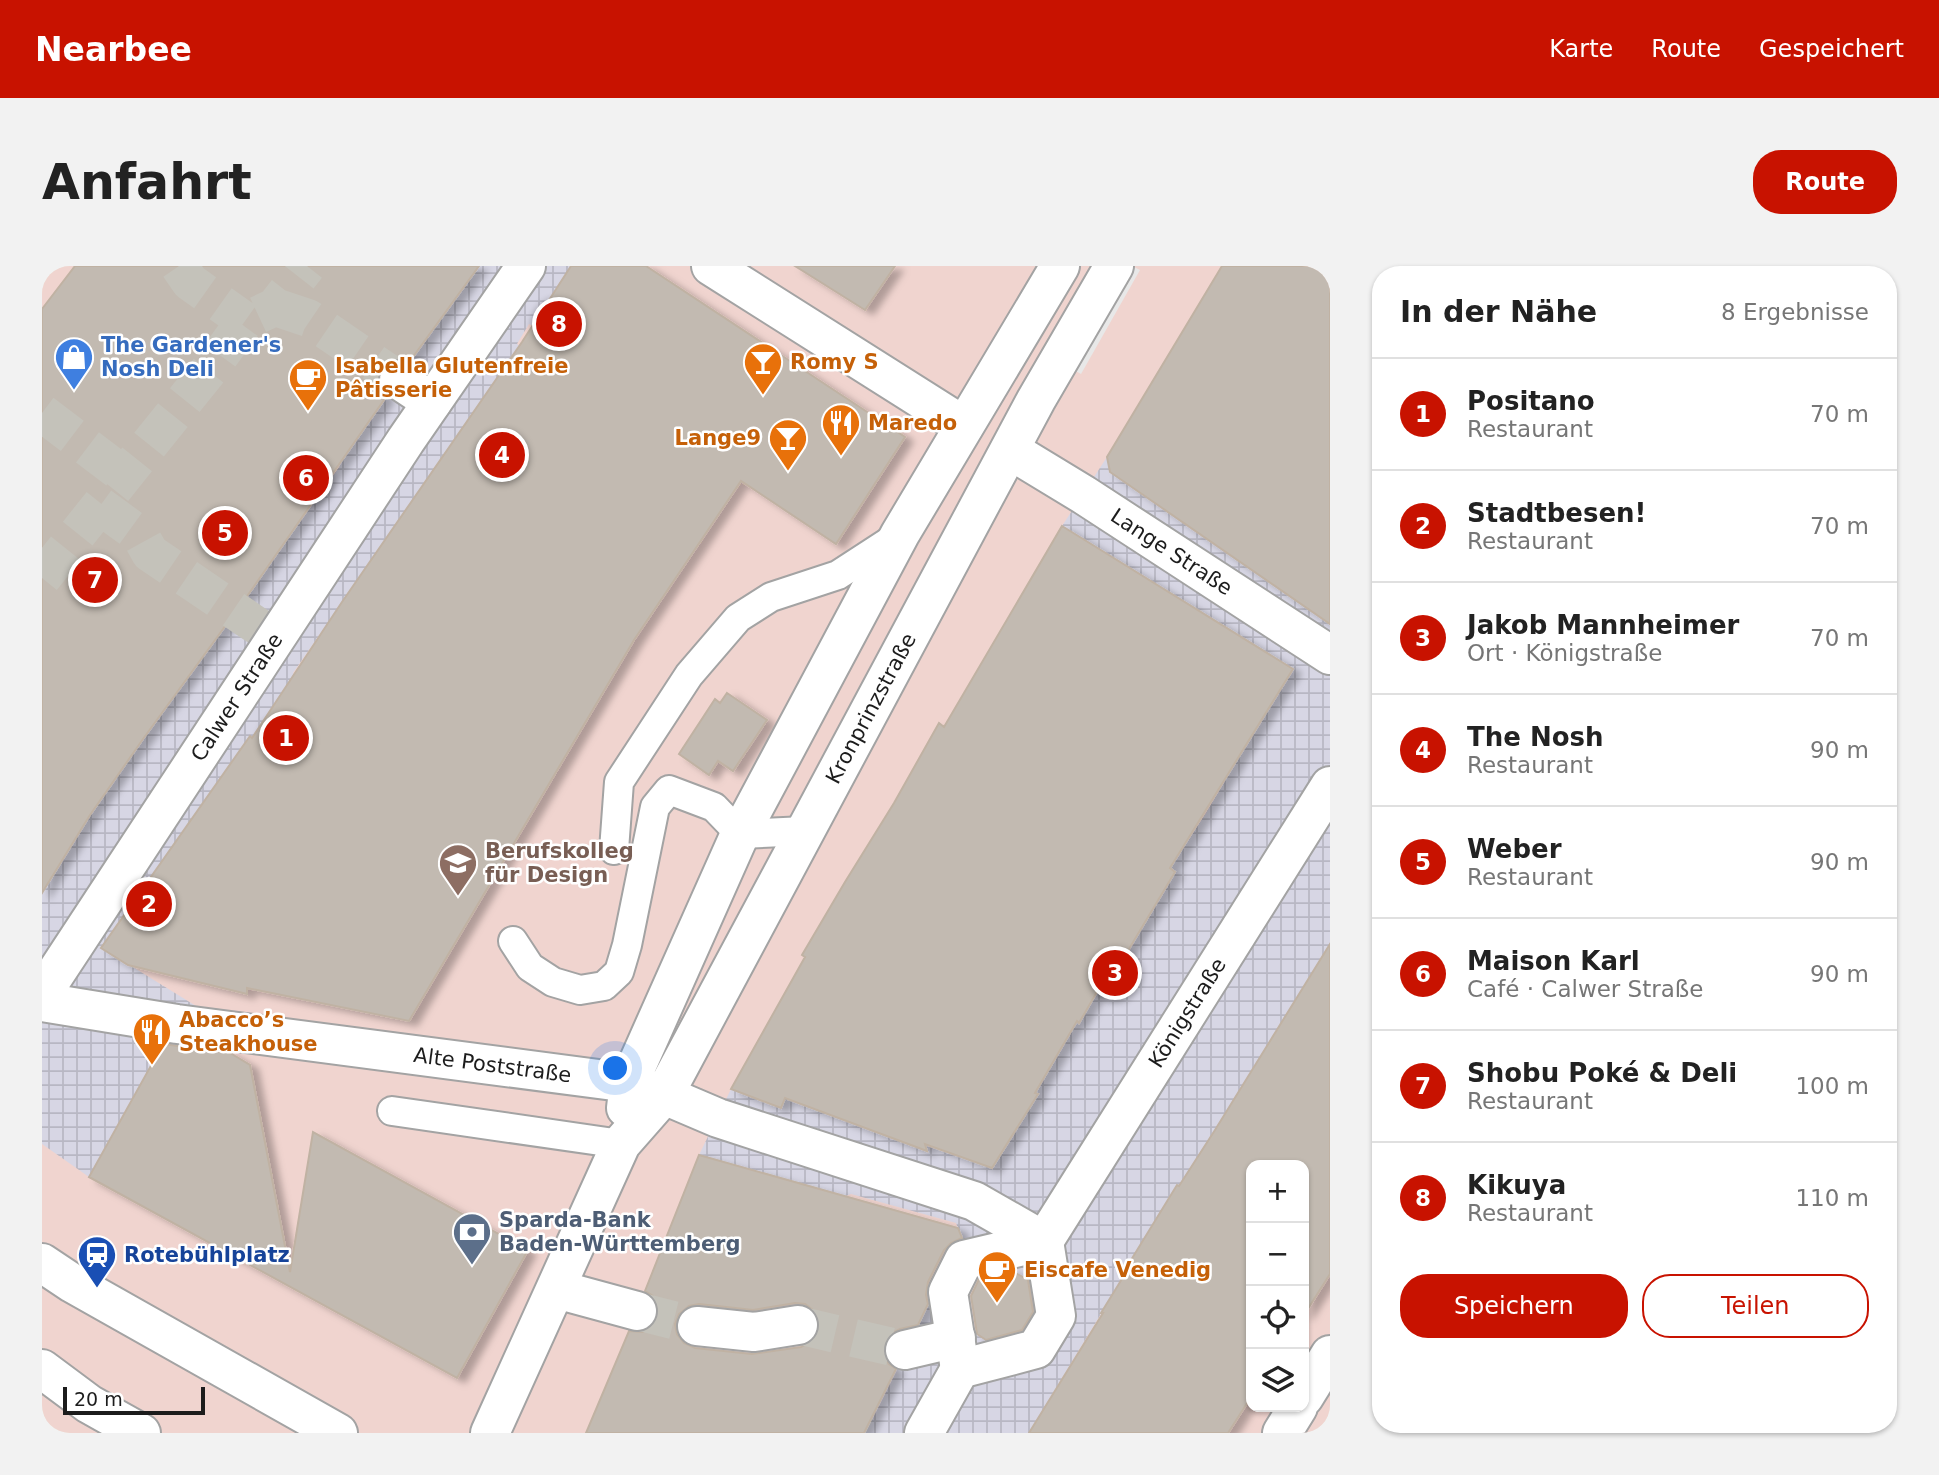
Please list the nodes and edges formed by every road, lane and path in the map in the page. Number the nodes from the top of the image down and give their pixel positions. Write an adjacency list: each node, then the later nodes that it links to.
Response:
1 (526, 266): 7 (street, Calwer Straße)
2 (711, 266): 8 (street)
3 (1060, 266): 8 (street, Kronprinzstraße)
4 (1114, 266): 6 (street, Kronprinzstraße)
5 (399, 380): 7 (street)
6 (1037, 400): 8 (street); 9 (street, Kronprinzstraße)
7 (432, 402): 17 (street, Calwer Straße)
8 (964, 426): 10 (street, Kronprinzstraße)
9 (1010, 450): 11 (street, Lange Straße); 13 (street, Kronprinzstraße)
10 (900, 534): 14 (street, Kronprinzstraße); 15 (lane)
11 (1330, 655)
12 (1330, 786): 22 (street, Königstraße)
13 (805, 831): 14 (lane); 19 (street, Kronprinzstraße)
14 (740, 834): 16 (lane); 19 (street, Kronprinzstraße)
15 (614, 850)
16 (513, 941)
17 (42, 994)
18 (42, 1002): 19 (street, Alte Poststraße)
19 (647, 1089): 21 (street, Kronprinzstraße); 22 (street, Alte Poststraße)
20 (392, 1111): 21 (lane)
21 (621, 1144): 24 (street, Kronprinzstraße)
22 (1044, 1241): 29 (street); 29 (street)
23 (42, 1263): 34 (street)
24 (556, 1289): 25 (street); 35 (street, Kronprinzstraße)
25 (637, 1311)
26 (798, 1325): 27 (street)
27 (697, 1326)
28 (905, 1350): 29 (street)
29 (958, 1354): 36 (street)
30 (1330, 1355): 32 (street)
31 (42, 1369): 33 (street)
32 (1293, 1414)
33 (141, 1433)
34 (338, 1433)
35 (491, 1433)
36 (924, 1433)

